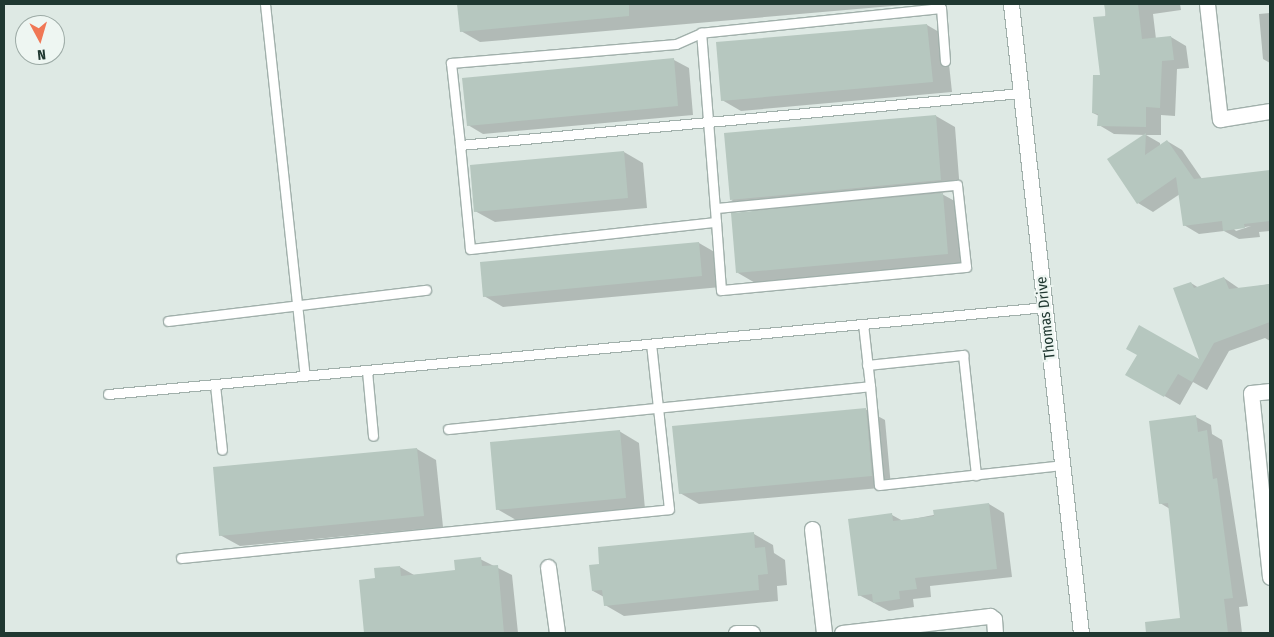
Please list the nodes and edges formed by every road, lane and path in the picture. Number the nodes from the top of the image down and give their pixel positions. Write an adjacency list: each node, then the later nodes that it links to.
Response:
1 (265, 4): 13 (lane)
2 (1011, 4): 6 (street, Thomas Drive)
3 (1207, 4): 7 (street)
4 (701, 32): 5 (lane); 8 (lane); 9 (lane)
5 (945, 61)
6 (1021, 93): 8 (lane); 14 (street, Thomas Drive)
7 (1270, 111)
8 (707, 123): 9 (lane); 10 (lane)
9 (460, 145): 11 (lane)
10 (716, 208): 11 (lane); 11 (lane)
11 (716, 222)
12 (426, 290): 13 (lane)
13 (297, 305): 15 (lane); 20 (lane)
14 (1045, 307): 16 (lane); 29 (street, Thomas Drive)
15 (168, 321)
16 (863, 324): 17 (lane); 18 (lane)
17 (651, 344): 19 (lane); 25 (lane)
18 (868, 365): 22 (lane); 30 (lane)
19 (367, 371): 20 (lane); 27 (lane)
20 (305, 376): 21 (lane)
21 (215, 385): 24 (lane); 28 (lane)
22 (870, 386): 25 (lane); 30 (lane)
23 (1270, 391): 34 (street)
24 (108, 394)
25 (658, 408): 26 (lane); 32 (lane)
26 (448, 429)
27 (373, 436)
28 (222, 450)
29 (1062, 466): 30 (lane); 41 (street, Thomas Drive)
30 (976, 475)
31 (812, 529): 38 (street)
32 (181, 558)
33 (548, 567): 35 (street)
34 (1270, 576)
35 (557, 633)
36 (736, 633): 37 (street)
37 (752, 633)
38 (824, 633)
39 (842, 633): 40 (street)
40 (996, 633)
41 (1081, 633)

